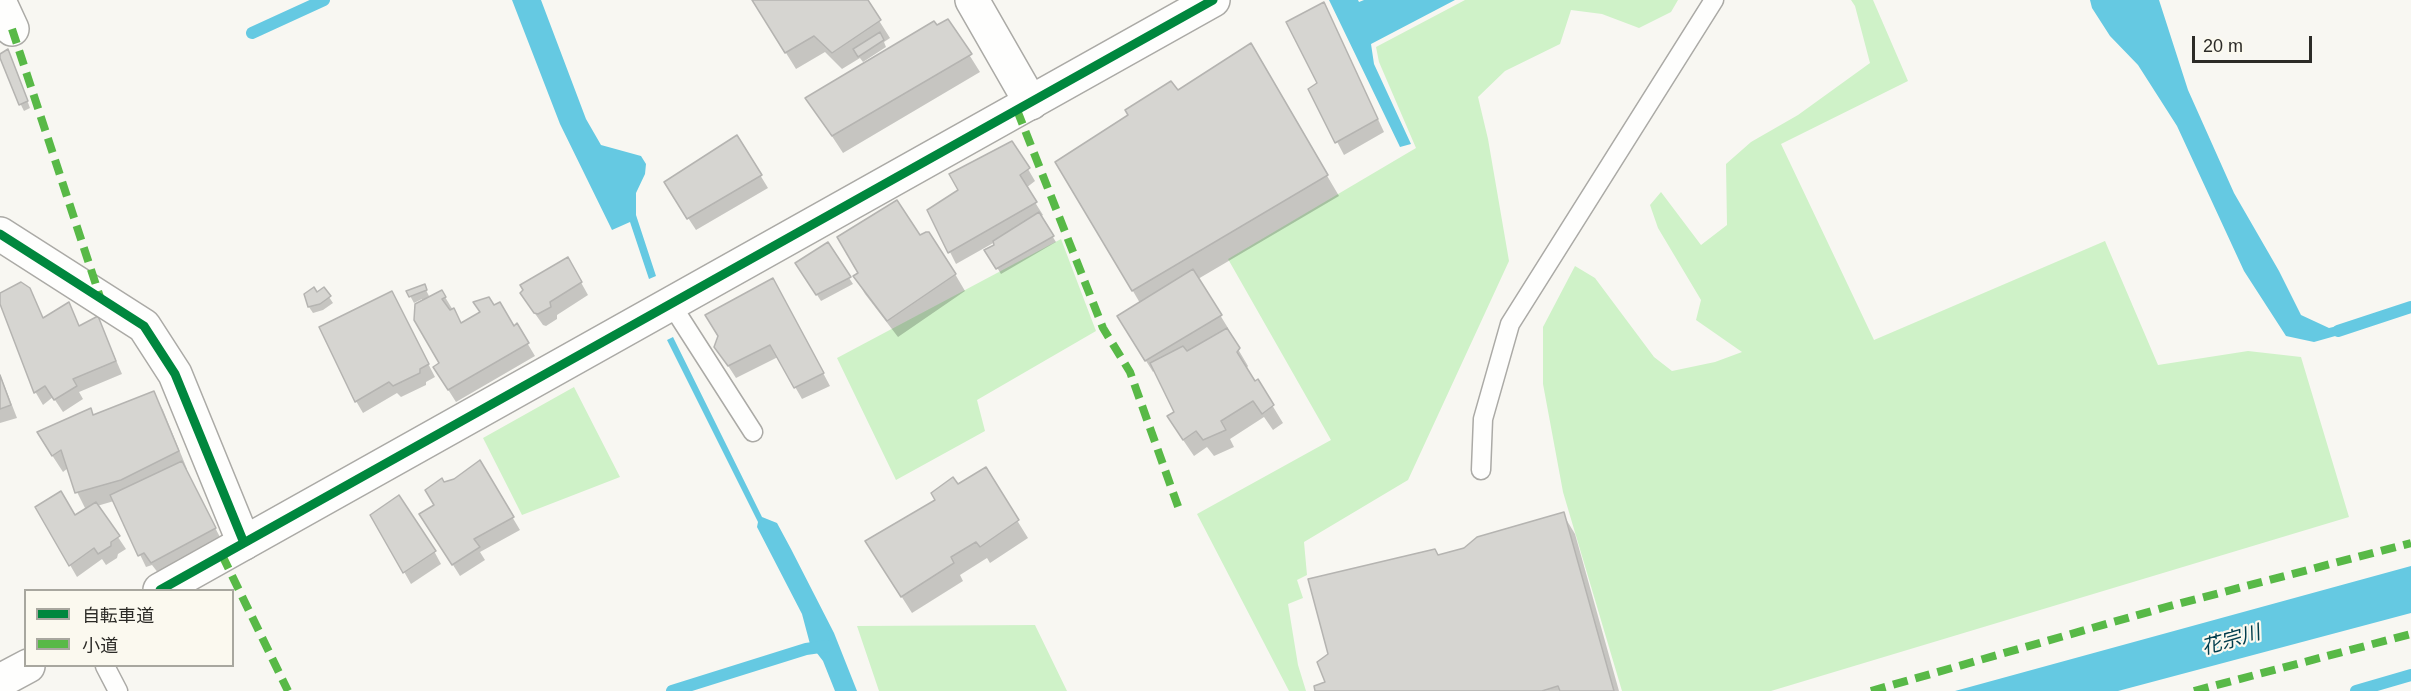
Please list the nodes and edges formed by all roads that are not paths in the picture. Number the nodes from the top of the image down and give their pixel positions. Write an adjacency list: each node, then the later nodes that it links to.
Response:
1 (972, 0): 4 (street)
2 (1213, 0): 4 (street)
3 (1714, 0): 8 (lane)
4 (1031, 103): 6 (street)
5 (0, 234): 9 (street)
6 (671, 304): 7 (lane); 9 (street)
7 (753, 432)
8 (1481, 470)
9 (244, 543): 10 (street)
10 (164, 589)
11 (26, 667): 13 (street)
12 (106, 667): 14 (lane)
13 (0, 681)
14 (118, 691)

